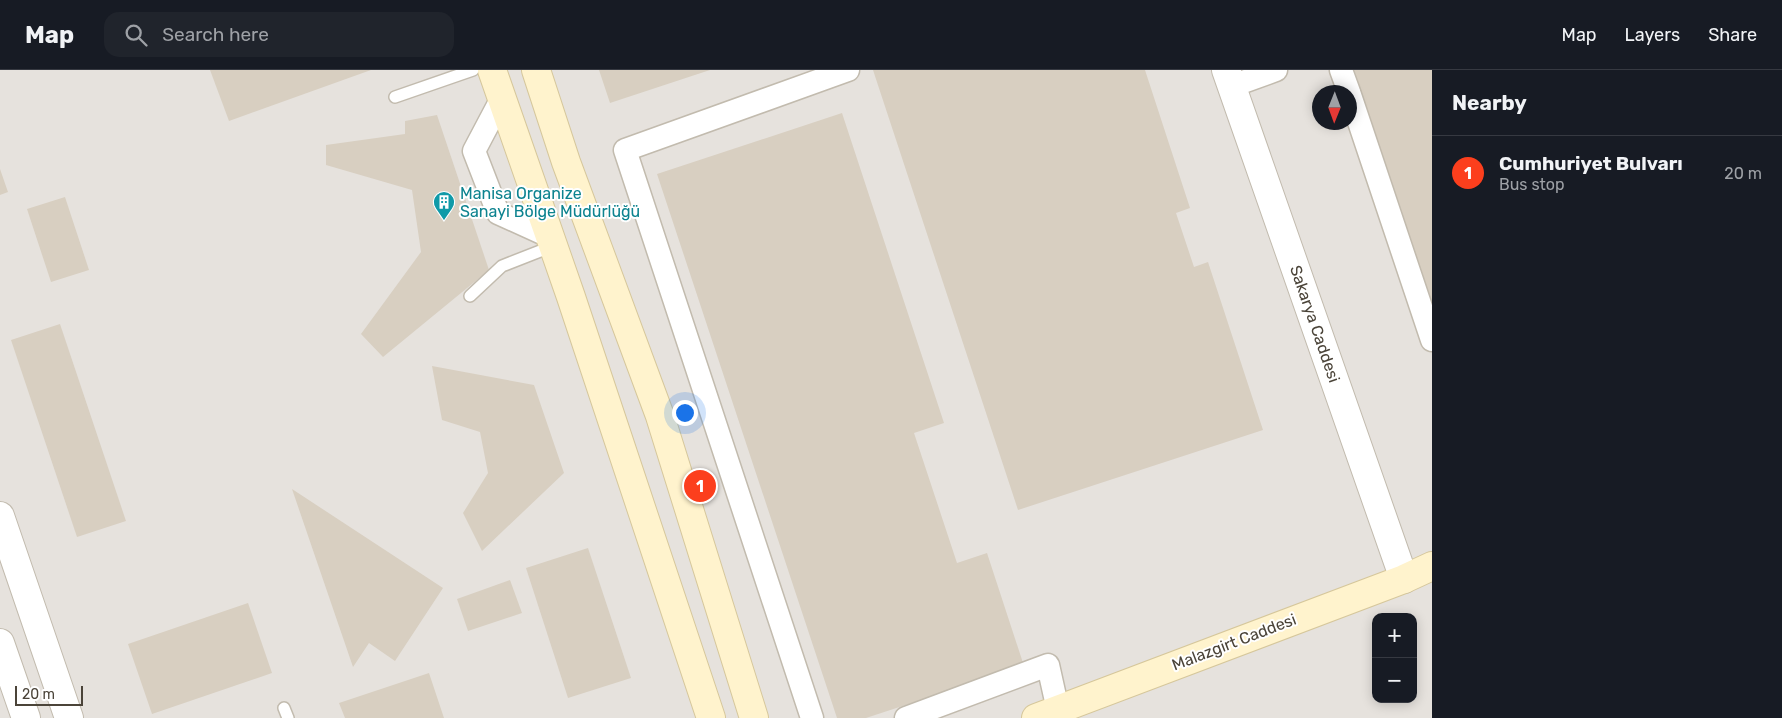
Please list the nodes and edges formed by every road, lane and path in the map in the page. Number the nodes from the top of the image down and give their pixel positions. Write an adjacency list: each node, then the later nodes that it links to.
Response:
1 (473, 70): 9 (lane)
2 (492, 70): 10 (main road)
3 (536, 70): 23 (main road)
4 (848, 70): 24 (street)
5 (1276, 70): 7 (street)
6 (1341, 70): 8 (street)
7 (1229, 78): 17 (street, Sakarya Caddesi)
8 (1346, 85)
9 (395, 97)
10 (502, 98): 12 (main road); 12 (street)
11 (1357, 118): 14 (street)
12 (552, 241): 13 (lane); 22 (main road)
13 (470, 296)
14 (1432, 340)
15 (0, 516): 21 (street)
16 (1432, 566): 17 (main road, Malazgirt Caddesi)
17 (1404, 579): 19 (main road, Malazgirt Caddesi)
18 (0, 642): 20 (street)
19 (1047, 714): 25 (street)
20 (26, 718)
21 (69, 718)
22 (711, 718)
23 (754, 718)
24 (812, 718)
25 (906, 718)

